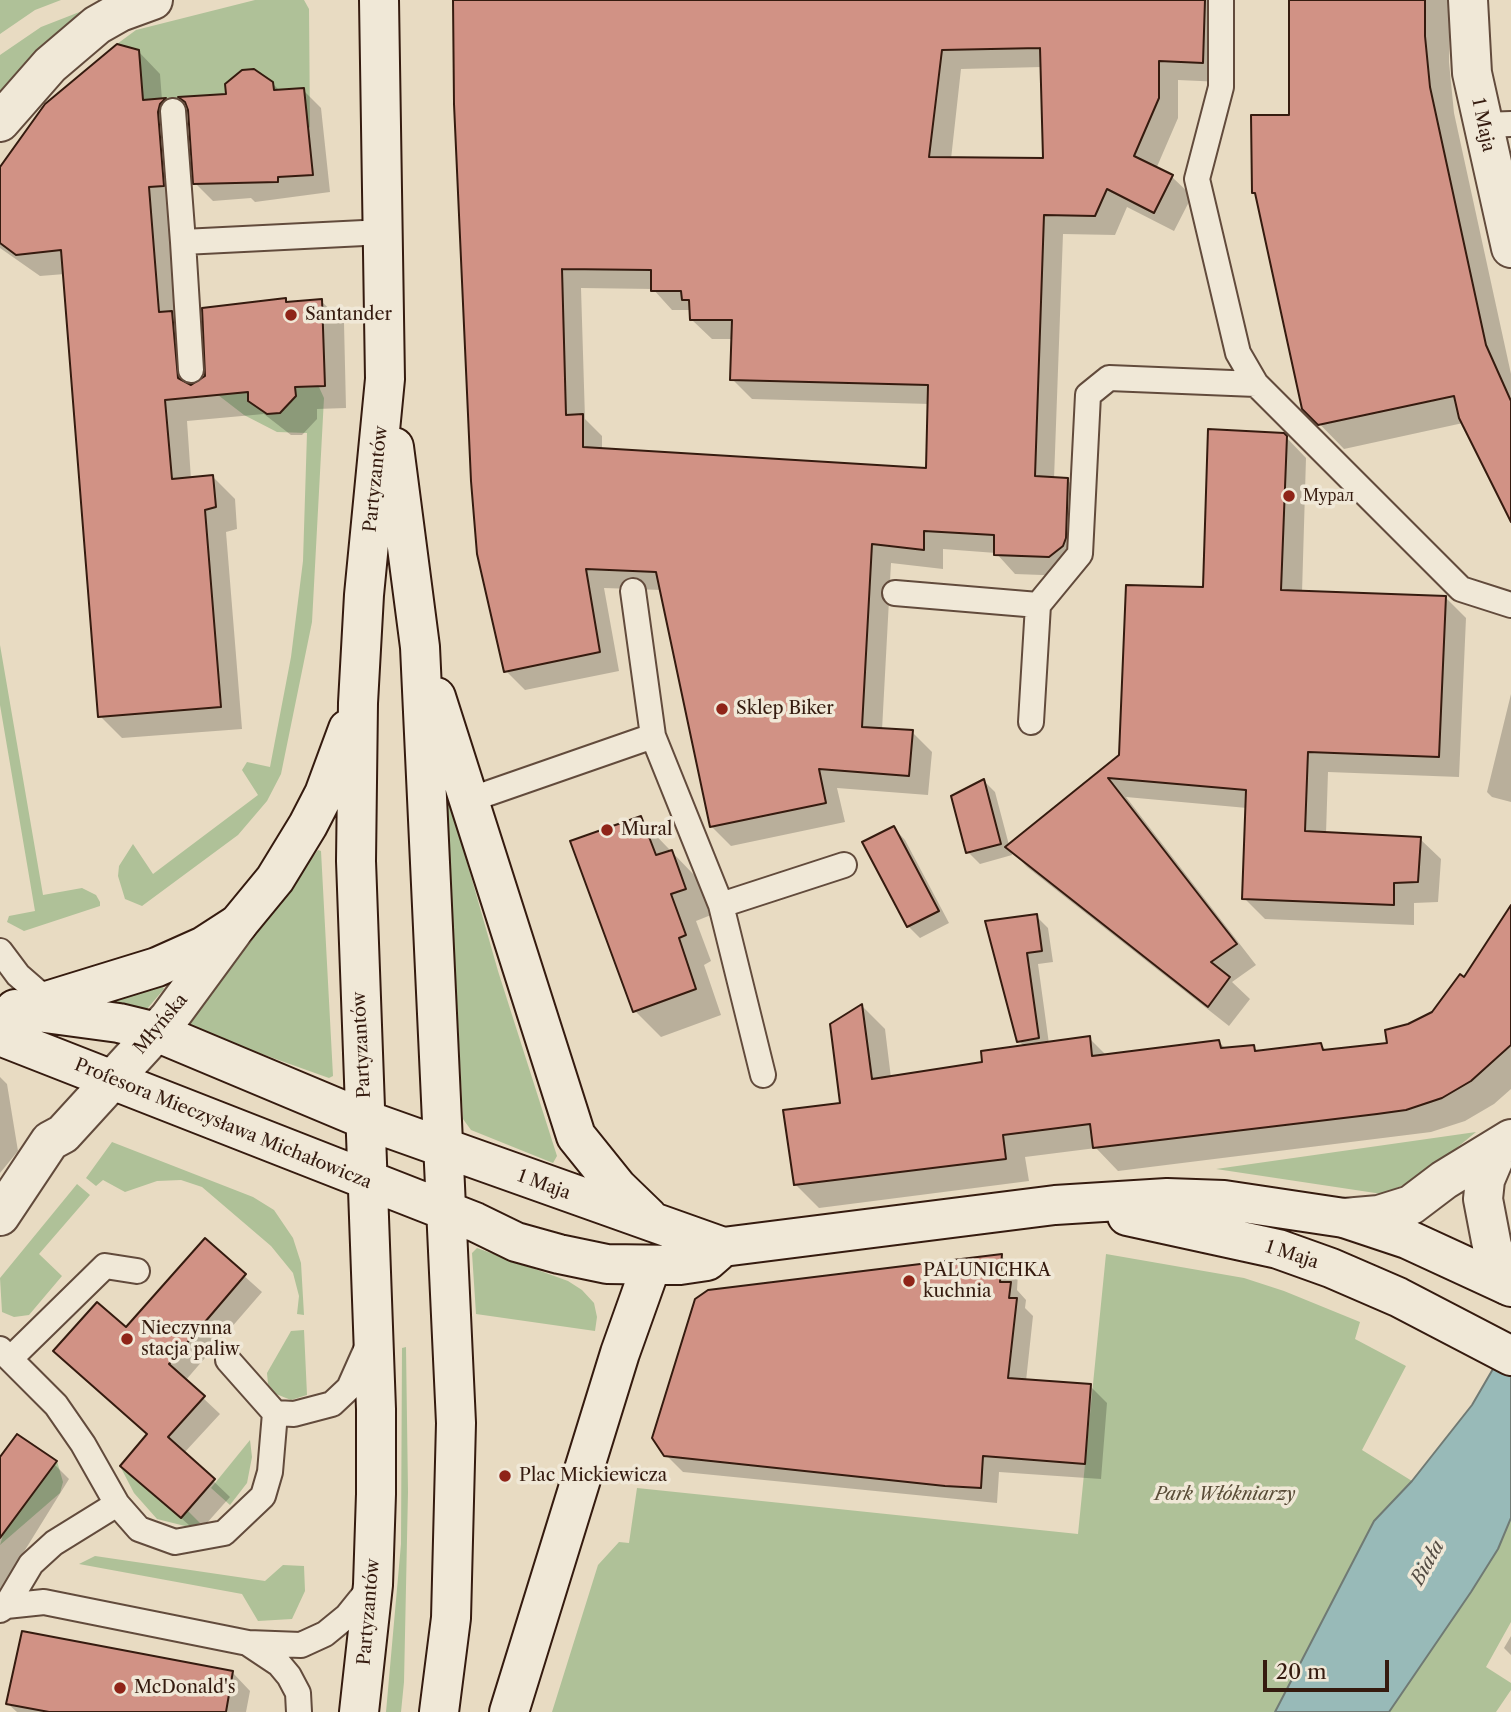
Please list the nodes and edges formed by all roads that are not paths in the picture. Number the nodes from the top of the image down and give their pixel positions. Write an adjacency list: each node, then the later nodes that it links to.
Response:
1 (153, 0): 6 (street)
2 (379, 0): 8 (street, Partyzantów)
3 (1222, 0): 13 (lane)
4 (1468, 0): 7 (street, 1 Maja)
5 (173, 111): 9 (lane)
6 (0, 121)
7 (1497, 124): 10 (street, 1 Maja)
8 (383, 232): 9 (lane); 12 (street, Partyzantów)
9 (183, 242): 11 (lane)
10 (1511, 248)
11 (191, 370)
12 (386, 379): 18 (street, Partyzantów); 19 (street, Partyzantów)
13 (1256, 384): 16 (lane); 17 (lane)
14 (633, 591): 21 (lane)
15 (895, 593): 16 (lane)
16 (1038, 605): 20 (lane)
17 (1511, 606)
18 (420, 647): 22 (street, Partyzantów); 33 (street, Partyzantów)
19 (358, 703): 25 (street); 31 (street, Partyzantów)
20 (1031, 722)
21 (653, 736): 22 (lane); 24 (lane)
22 (469, 800): 39 (street, Partyzantów)
23 (844, 865): 24 (lane)
24 (721, 905): 29 (lane)
25 (238, 924): 27 (street); 28 (street, Młyńska)
26 (0, 951): 27 (lane)
27 (16, 1014): 28 (street); 30 (street, Profesora Mieczysława Michałowicza)
28 (156, 1032): 30 (street, Młyńska); 31 (street)
29 (763, 1075)
30 (113, 1081): 34 (street, Profesora Mieczysława Michałowicza); 37 (street, Młyńska)
31 (366, 1120): 33 (street, 1 Maja); 34 (street, Partyzantów)
32 (1505, 1144): 38 (street, 1 Maja); 43 (street, 1 Maja)
33 (445, 1149): 36 (street, Partyzantów); 39 (street, 1 Maja)
34 (368, 1182): 36 (street, Profesora Mieczysława Michałowicza); 44 (street, Partyzantów)
35 (1055, 1205): 38 (street, 1 Maja); 40 (street, 1 Maja); 46 (street, 1 Maja)
36 (446, 1211): 41 (street, 1 Maja); 55 (street, Partyzantów)
37 (0, 1216)
38 (1344, 1218): 43 (street, 1 Maja)
39 (657, 1226): 40 (street, 1 Maja); 41 (street)
40 (723, 1247): 41 (street, 1 Maja)
41 (651, 1266): 56 (street)
42 (137, 1271): 45 (lane)
43 (1509, 1286)
44 (373, 1333): 48 (lane); 50 (street, Partyzantów)
45 (5, 1354): 49 (lane)
46 (1511, 1356)
47 (228, 1360): 48 (lane)
48 (275, 1413): 49 (lane)
49 (117, 1504): 51 (lane)
50 (373, 1585): 52 (lane); 54 (street, Partyzantów)
51 (3, 1608): 52 (lane)
52 (248, 1643): 53 (lane)
53 (299, 1712)
54 (359, 1712)
55 (439, 1712)
56 (509, 1712)

